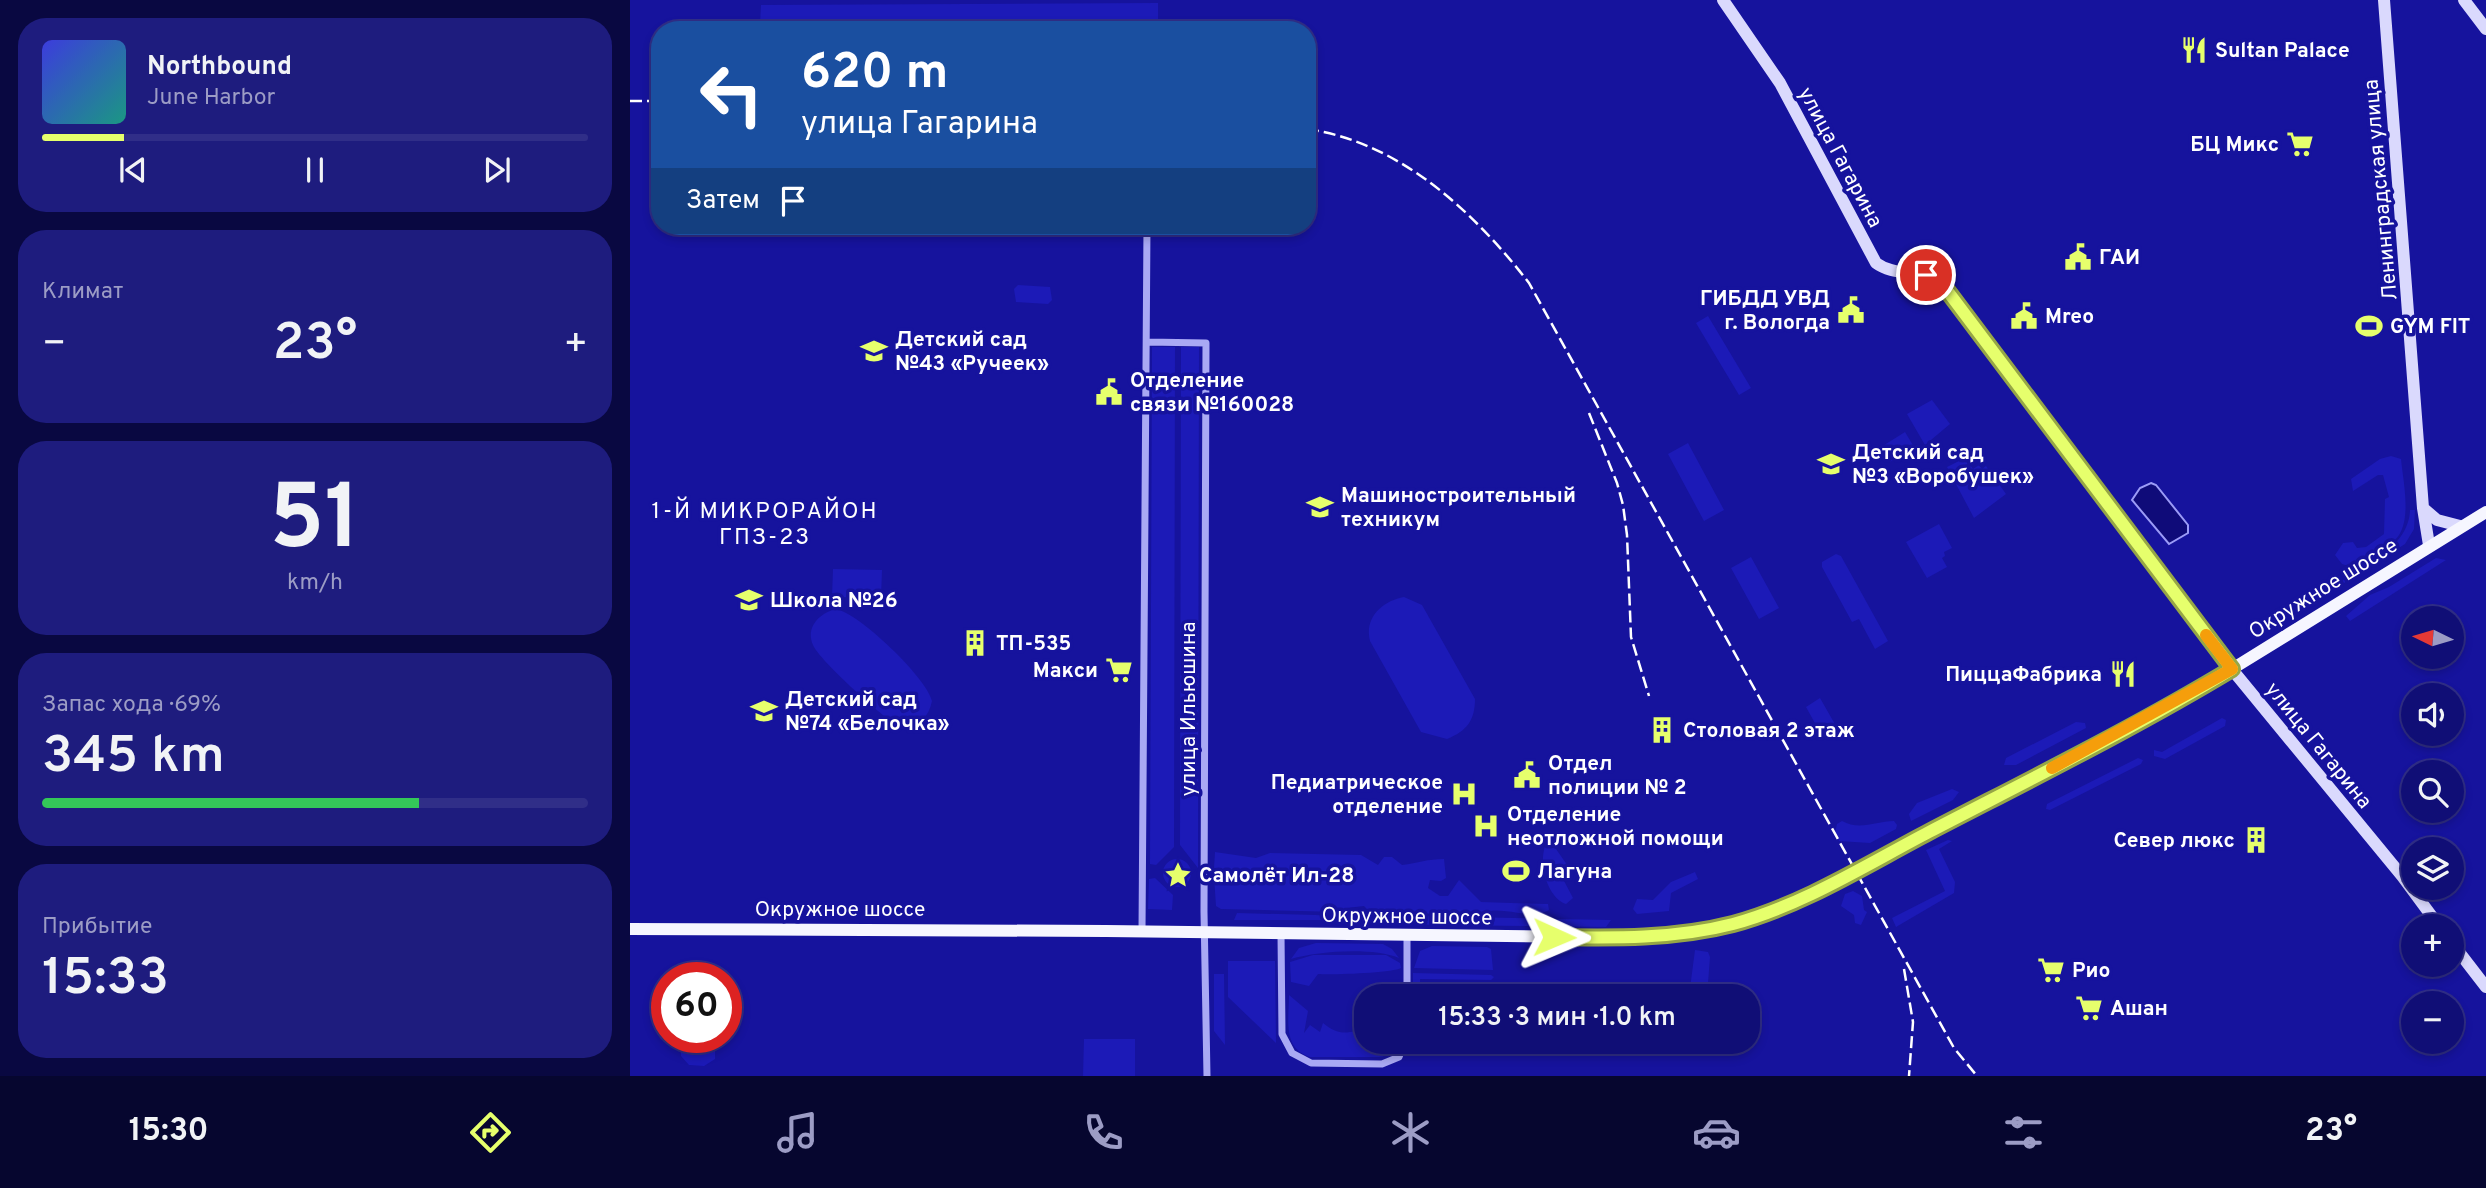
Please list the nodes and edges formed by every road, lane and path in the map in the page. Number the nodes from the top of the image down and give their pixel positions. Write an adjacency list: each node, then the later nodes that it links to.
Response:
1 (1723, 0): 11 (street, улица Гагарина)
2 (2384, 0): 7 (street, Ленинградская улица)
3 (2464, 0): 4 (street)
4 (2486, 29)
5 (1147, 235): 6 (street, улица Ильюшина)
6 (1148, 342): 16 (street, улица Ильюшина); 17 (street, улица Ильюшина)
7 (2423, 508): 9 (street); 10 (street, Ленинградская улица)
8 (2486, 512): 9 (main road, Окружное шоссе)
9 (2460, 526): 10 (main road, Окружное шоссе)
10 (2429, 545): 11 (main road, Окружное шоссе)
11 (2232, 669): 12 (street, улица Гагарина); 19 (main road, Окружное шоссе)
12 (2430, 914)
13 (630, 923): 14 (main road, Окружное шоссе)
14 (682, 927): 15 (main road, Окружное шоссе); 16 (main road, Окружное шоссе)
15 (630, 929)
16 (1142, 931): 17 (main road, Окружное шоссе)
17 (1204, 932): 18 (main road, Окружное шоссе); 24 (street, улица Ильюшина)
18 (1281, 934): 19 (main road, Окружное шоссе); 23 (street)
19 (1407, 935): 21 (street)
20 (2464, 959): 22 (street)
21 (1407, 984)
22 (2486, 988)
23 (1400, 1054)
24 (1207, 1076)

